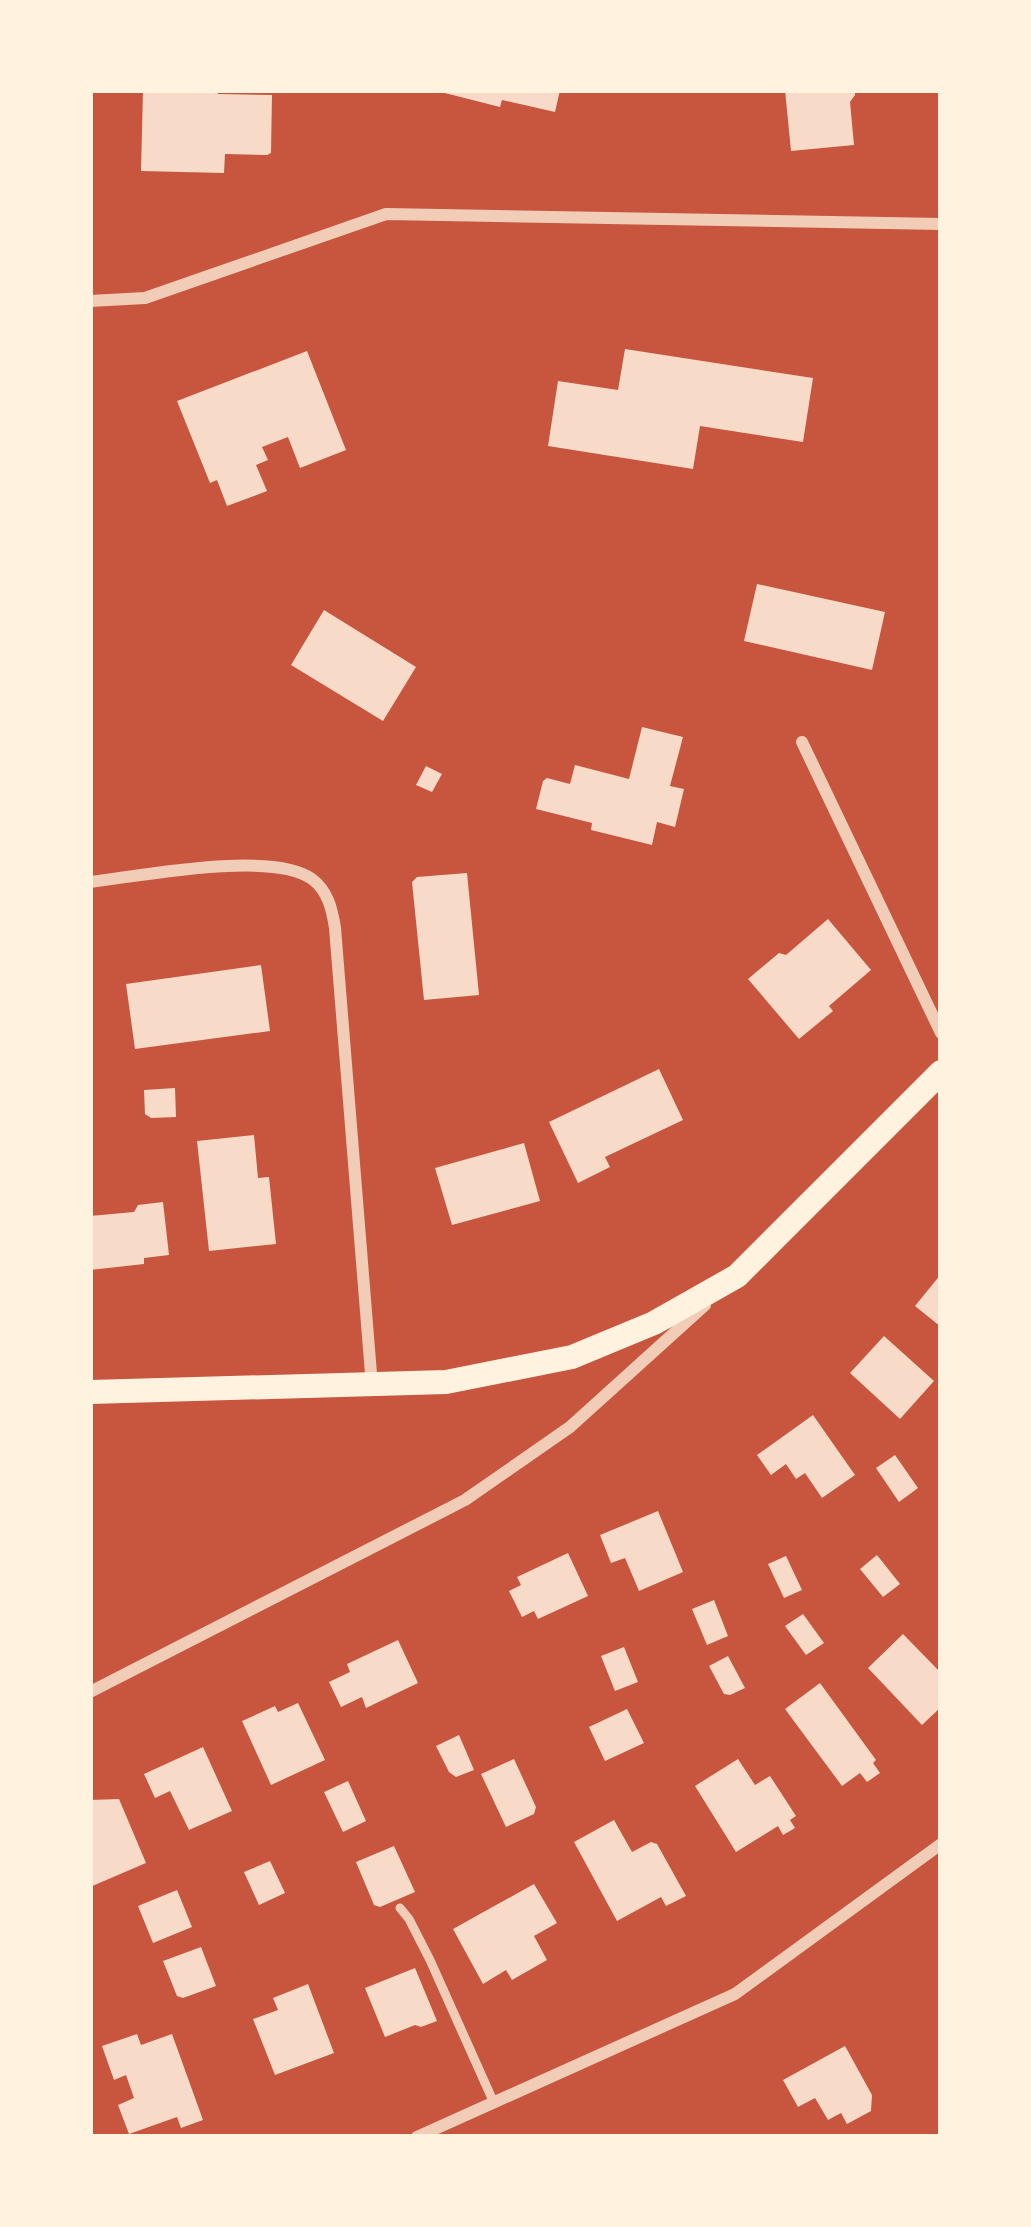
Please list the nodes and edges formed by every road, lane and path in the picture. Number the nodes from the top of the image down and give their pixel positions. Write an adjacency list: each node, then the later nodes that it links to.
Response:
1 (941, 224): 2 (street)
2 (90, 302)
3 (802, 742): 5 (street)
4 (90, 882): 8 (street)
5 (941, 1033)
6 (941, 1072): 7 (main road)
7 (737, 1276): 8 (main road); 10 (street)
8 (372, 1386): 9 (main road)
9 (90, 1392)
10 (90, 1691)
11 (941, 1844): 13 (street)
12 (400, 1908): 13 (lane)
13 (494, 2103): 14 (street)
14 (417, 2137)

